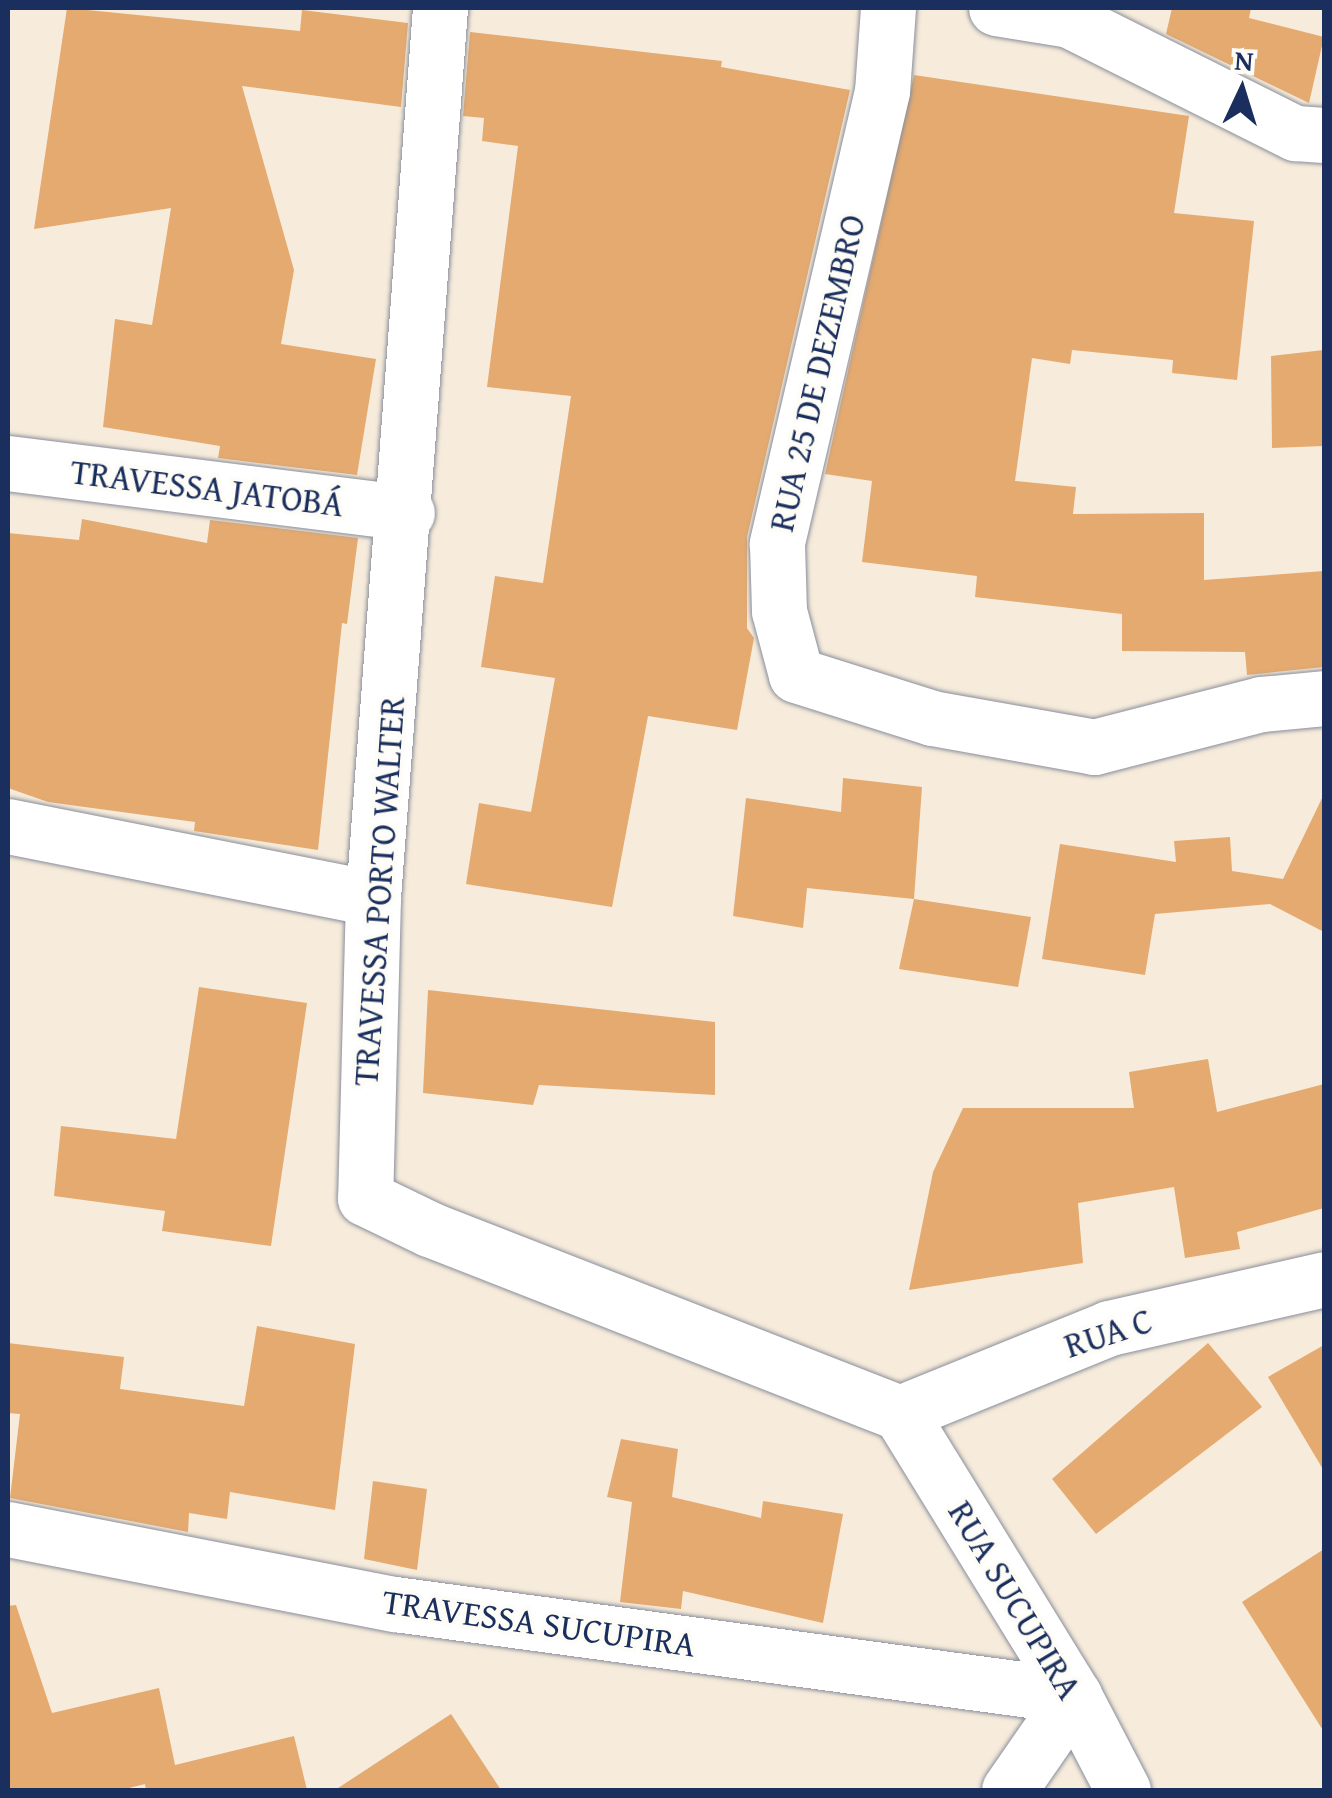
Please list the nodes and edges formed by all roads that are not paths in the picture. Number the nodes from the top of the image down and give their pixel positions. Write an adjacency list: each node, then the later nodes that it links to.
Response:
1 (440, 8): 7 (street, TRAVESSA PORTO WALTER)
2 (888, 8): 8 (street, RUA 25 DE DEZEMBRO)
3 (996, 8): 4 (street)
4 (1071, 14): 5 (street)
5 (1324, 135)
6 (8, 463): 7 (street, TRAVESSA JATOBÁ)
7 (407, 513): 10 (street, TRAVESSA PORTO WALTER)
8 (1324, 698)
9 (8, 826): 10 (street)
10 (373, 898): 12 (street, TRAVESSA PORTO WALTER)
11 (1324, 1280): 12 (street, RUA C)
12 (900, 1413): 14 (street, RUA SUCUPIRA)
13 (8, 1529): 14 (street, TRAVESSA SUCUPIRA)
14 (1074, 1696): 15 (street); 16 (street, RUA SUCUPIRA)
15 (1009, 1790)
16 (1123, 1790)

